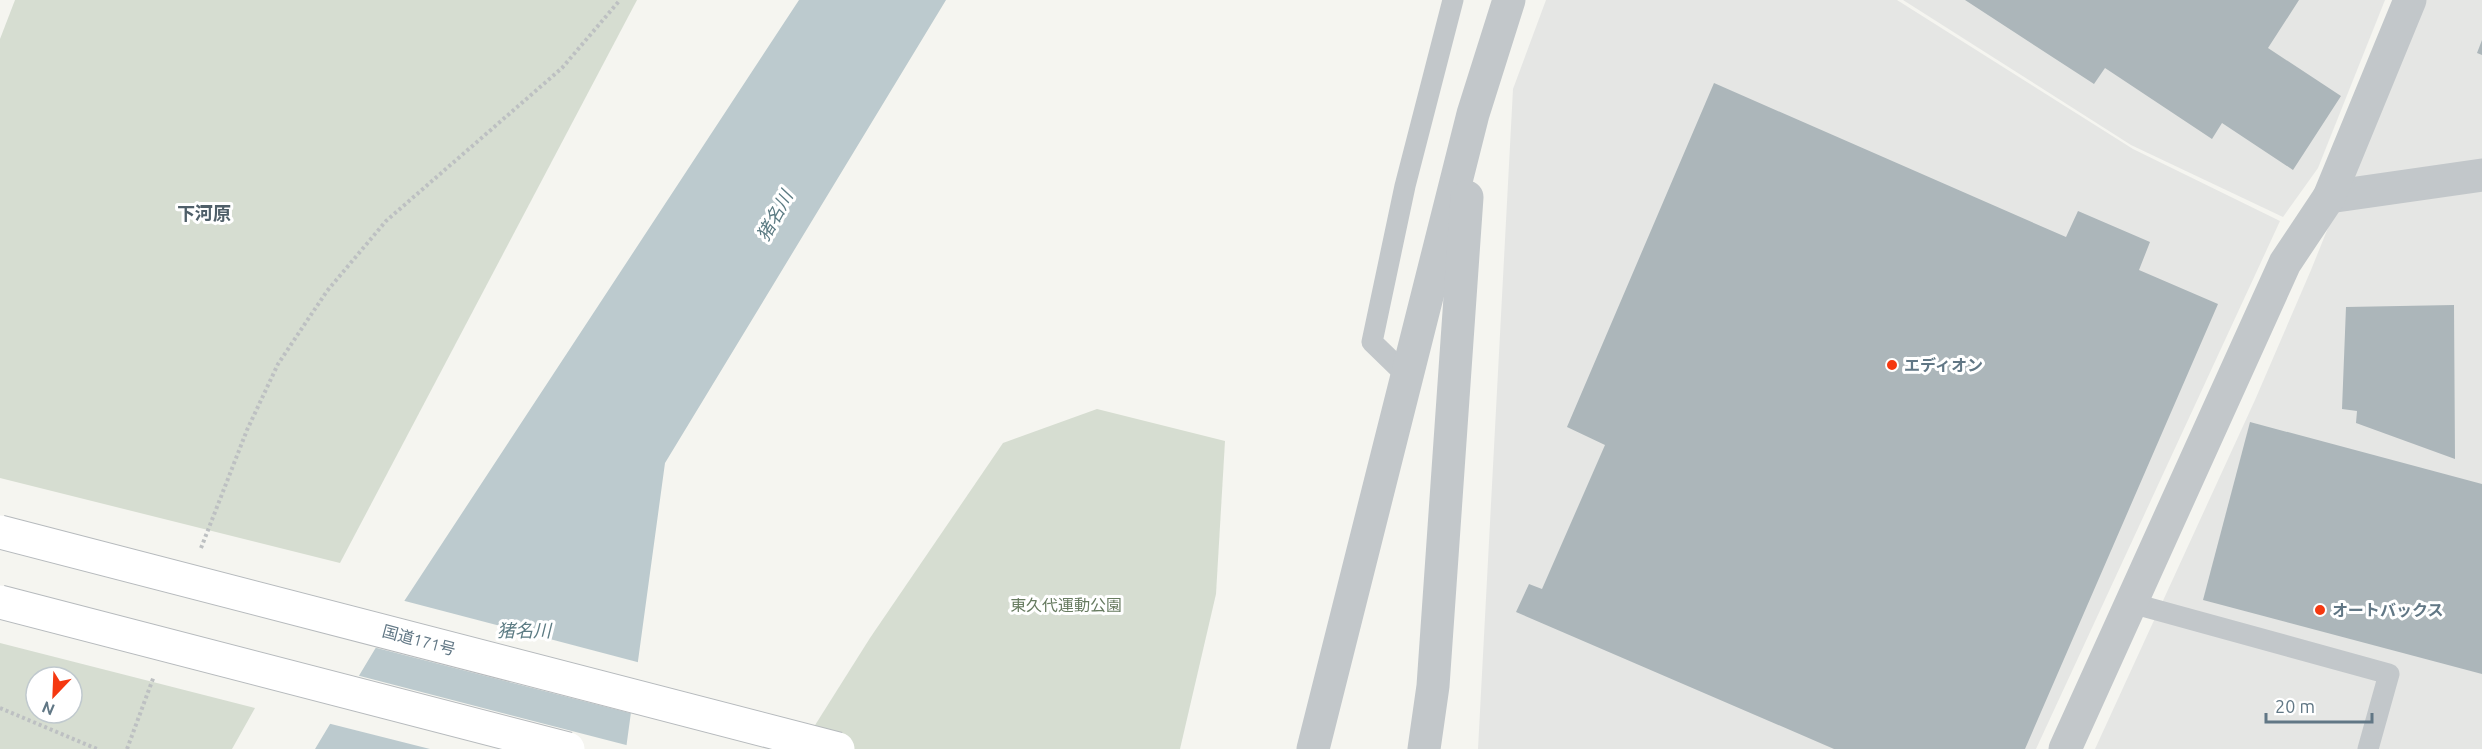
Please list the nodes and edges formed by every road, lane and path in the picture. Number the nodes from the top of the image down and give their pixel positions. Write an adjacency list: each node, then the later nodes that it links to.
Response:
1 (620, 0): 10 (path)
2 (1453, 0): 8 (lane)
3 (1509, 0): 5 (street)
4 (2410, 0): 7 (street)
5 (1473, 114): 8 (street); 20 (street)
6 (2482, 175): 7 (street)
7 (2329, 198): 12 (street)
8 (1406, 375): 19 (street)
9 (0, 532): 18 (highway, 国道171号, bridge)
10 (200, 549)
11 (0, 602): 17 (highway, bridge)
12 (2131, 603): 21 (street); 22 (lane)
13 (156, 672): 16 (path)
14 (0, 708): 15 (path)
15 (97, 749)
16 (127, 749)
17 (568, 749)
18 (838, 749)
19 (1312, 749)
20 (1424, 749)
21 (2065, 749)
22 (2368, 749)

